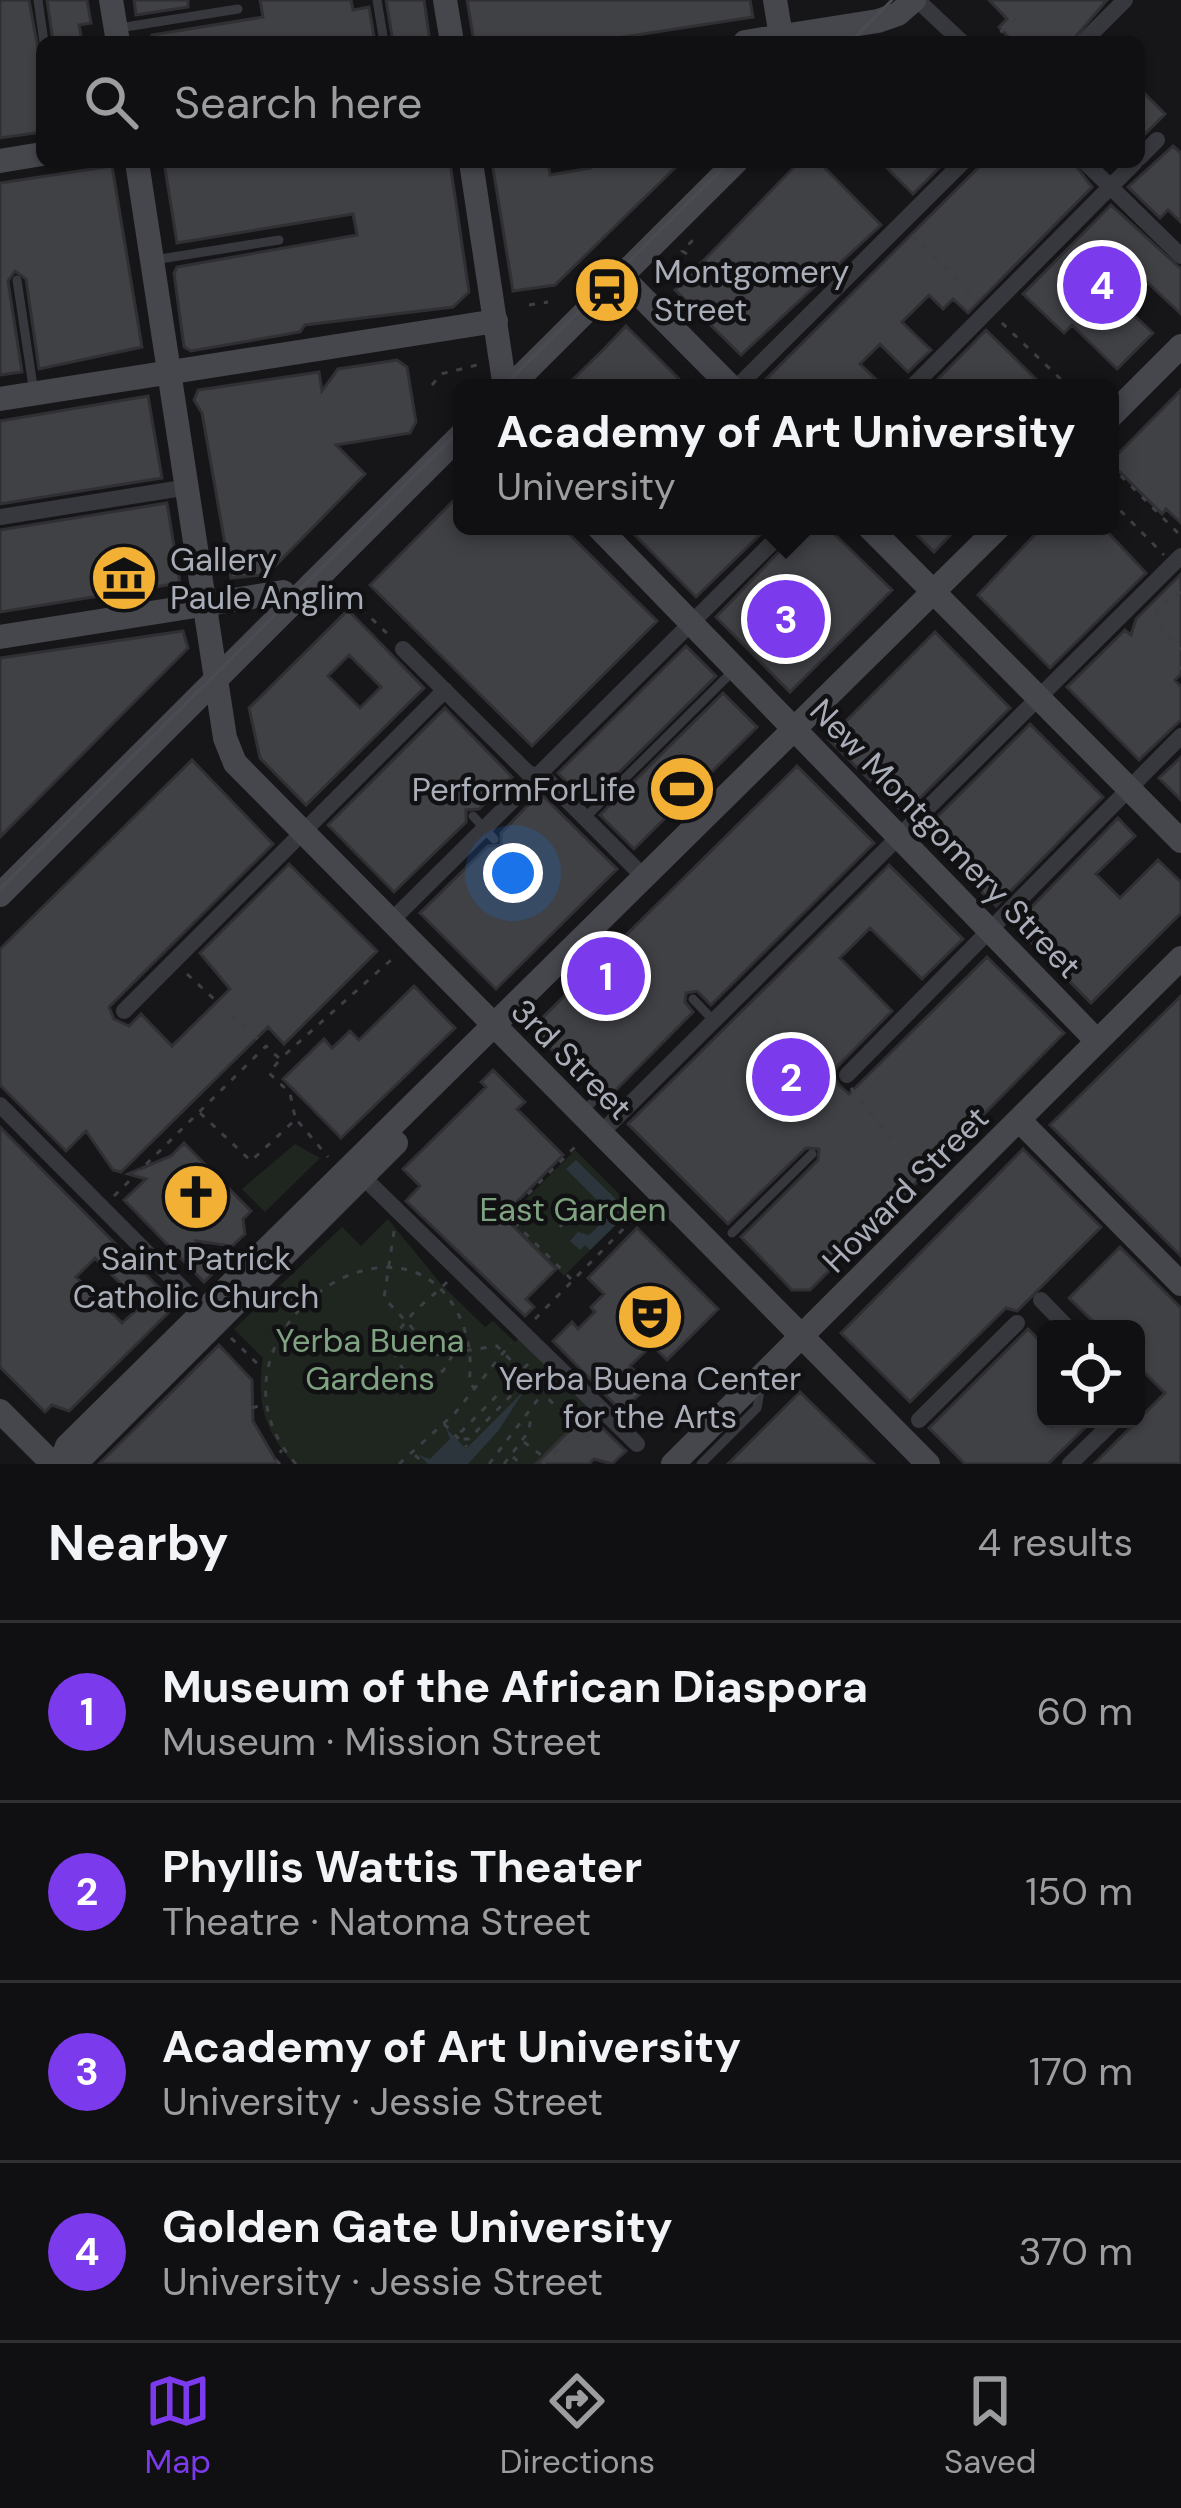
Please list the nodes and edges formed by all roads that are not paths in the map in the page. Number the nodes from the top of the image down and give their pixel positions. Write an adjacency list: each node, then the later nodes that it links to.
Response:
1 (38, 0): 12 (lane)
2 (111, 0): 11 (main road)
3 (377, 0): 13 (lane)
4 (445, 0): 14 (main road)
5 (775, 0): 15 (main road)
6 (898, 0): 10 (main road)
7 (916, 0): 10 (main road); 18 (street)
8 (1125, 0): 19 (street)
9 (238, 8): 11 (lane)
10 (878, 21): 16 (main road); 17 (main road)
11 (117, 35)
12 (43, 36)
13 (383, 36)
14 (451, 36)
15 (781, 36)
16 (819, 36)
17 (862, 36)
18 (955, 36)
19 (1089, 36)
20 (1157, 140): 21 (street)
21 (1145, 152)
22 (36, 155): 23 (main road)
23 (0, 161)
24 (138, 168): 34 (main road, 3rd Street)
25 (472, 168): 37 (main road)
26 (716, 168): 35 (main road)
27 (730, 168): 35 (main road)
28 (957, 168): 43 (street)
29 (1090, 168): 31 (street)
30 (1129, 168): 31 (street)
31 (1110, 188): 33 (street); 44 (street)
32 (279, 240): 34 (lane)
33 (1181, 256)
34 (153, 260): 39 (main road, 3rd Street)
35 (621, 276): 41 (main road); 42 (main road)
36 (16, 280): 45 (lane)
37 (496, 321): 39 (main road); 40 (main road)
38 (1181, 346): 47 (main road)
39 (170, 371): 45 (main road); 50 (main road, 3rd Street)
40 (506, 379)
41 (516, 379)
42 (725, 379)
43 (743, 379)
44 (919, 379)
45 (34, 393): 46 (main road)
46 (0, 399)
47 (1119, 408)
48 (453, 443): 57 (main road)
49 (453, 466): 57 (main road)
50 (189, 487): 51 (street); 59 (main road, 3rd Street)
51 (0, 517)
52 (605, 535): 60 (main road, New Montgomery Street)
53 (780, 535): 60 (street)
54 (877, 535): 58 (main road)
55 (991, 535): 58 (main road)
56 (1173, 556): 66 (street)
57 (296, 590): 59 (main road); 64 (main road)
58 (934, 592): 66 (main road); 67 (main road)
59 (207, 604): 61 (main road); 64 (main road, 3rd Street)
60 (691, 623): 63 (main road, New Montgomery Street); 69 (street)
61 (0, 637)
62 (403, 649): 65 (street)
63 (735, 669): 67 (main road, New Montgomery Street); 71 (lane)
64 (219, 676): 72 (main road, 3rd Street); 76 (main road)
65 (445, 690): 69 (street); 72 (street)
66 (1038, 697): 70 (main road); 73 (street)
67 (796, 731): 73 (main road, New Montgomery Street); 75 (main road)
68 (1181, 736): 70 (street)
69 (537, 776): 71 (street); 77 (street)
70 (1129, 789): 74 (main road); 78 (street)
71 (585, 818): 75 (street)
72 (302, 836): 77 (main road, 3rd Street); 81 (street)
73 (898, 837): 78 (main road, New Montgomery Street); 82 (street)
74 (1181, 841)
75 (646, 879): 83 (main road)
76 (0, 896)
77 (389, 923): 83 (main road, 3rd Street)
78 (992, 932): 84 (main road, New Montgomery Street); 85 (street)
79 (1181, 958): 84 (main road, Howard Street)
80 (692, 1004): 82 (lane)
81 (124, 1010)
82 (713, 1020): 90 (street)
83 (494, 1028): 88 (main road, 3rd Street); 92 (main road); 96 (main road)
84 (1097, 1041): 89 (main road, Howard Street)
85 (845, 1076)
86 (599, 1096): 88 (lane)
87 (0, 1105): 96 (street)
88 (580, 1114): 90 (main road, 3rd Street)
89 (1019, 1120): 94 (main road); 99 (main road, Howard Street)
90 (600, 1133): 99 (main road, 3rd Street)
91 (812, 1154): 93 (lane)
92 (362, 1176): 104 (street); 105 (main road)
93 (732, 1233)
94 (1181, 1283)
95 (1041, 1300): 97 (street)
96 (203, 1310): 105 (main road)
97 (1060, 1320)
98 (1018, 1323): 102 (street)
99 (802, 1337): 100 (main road, Howard Street); 108 (main road, 3rd Street)
100 (763, 1374): 106 (main road, Howard Street); 107 (lane)
101 (0, 1411): 105 (main road)
102 (919, 1420)
103 (1107, 1428): 109 (street)
104 (637, 1444)
105 (60, 1464)
106 (674, 1464)
107 (701, 1464)
108 (928, 1464)
109 (1070, 1464)

